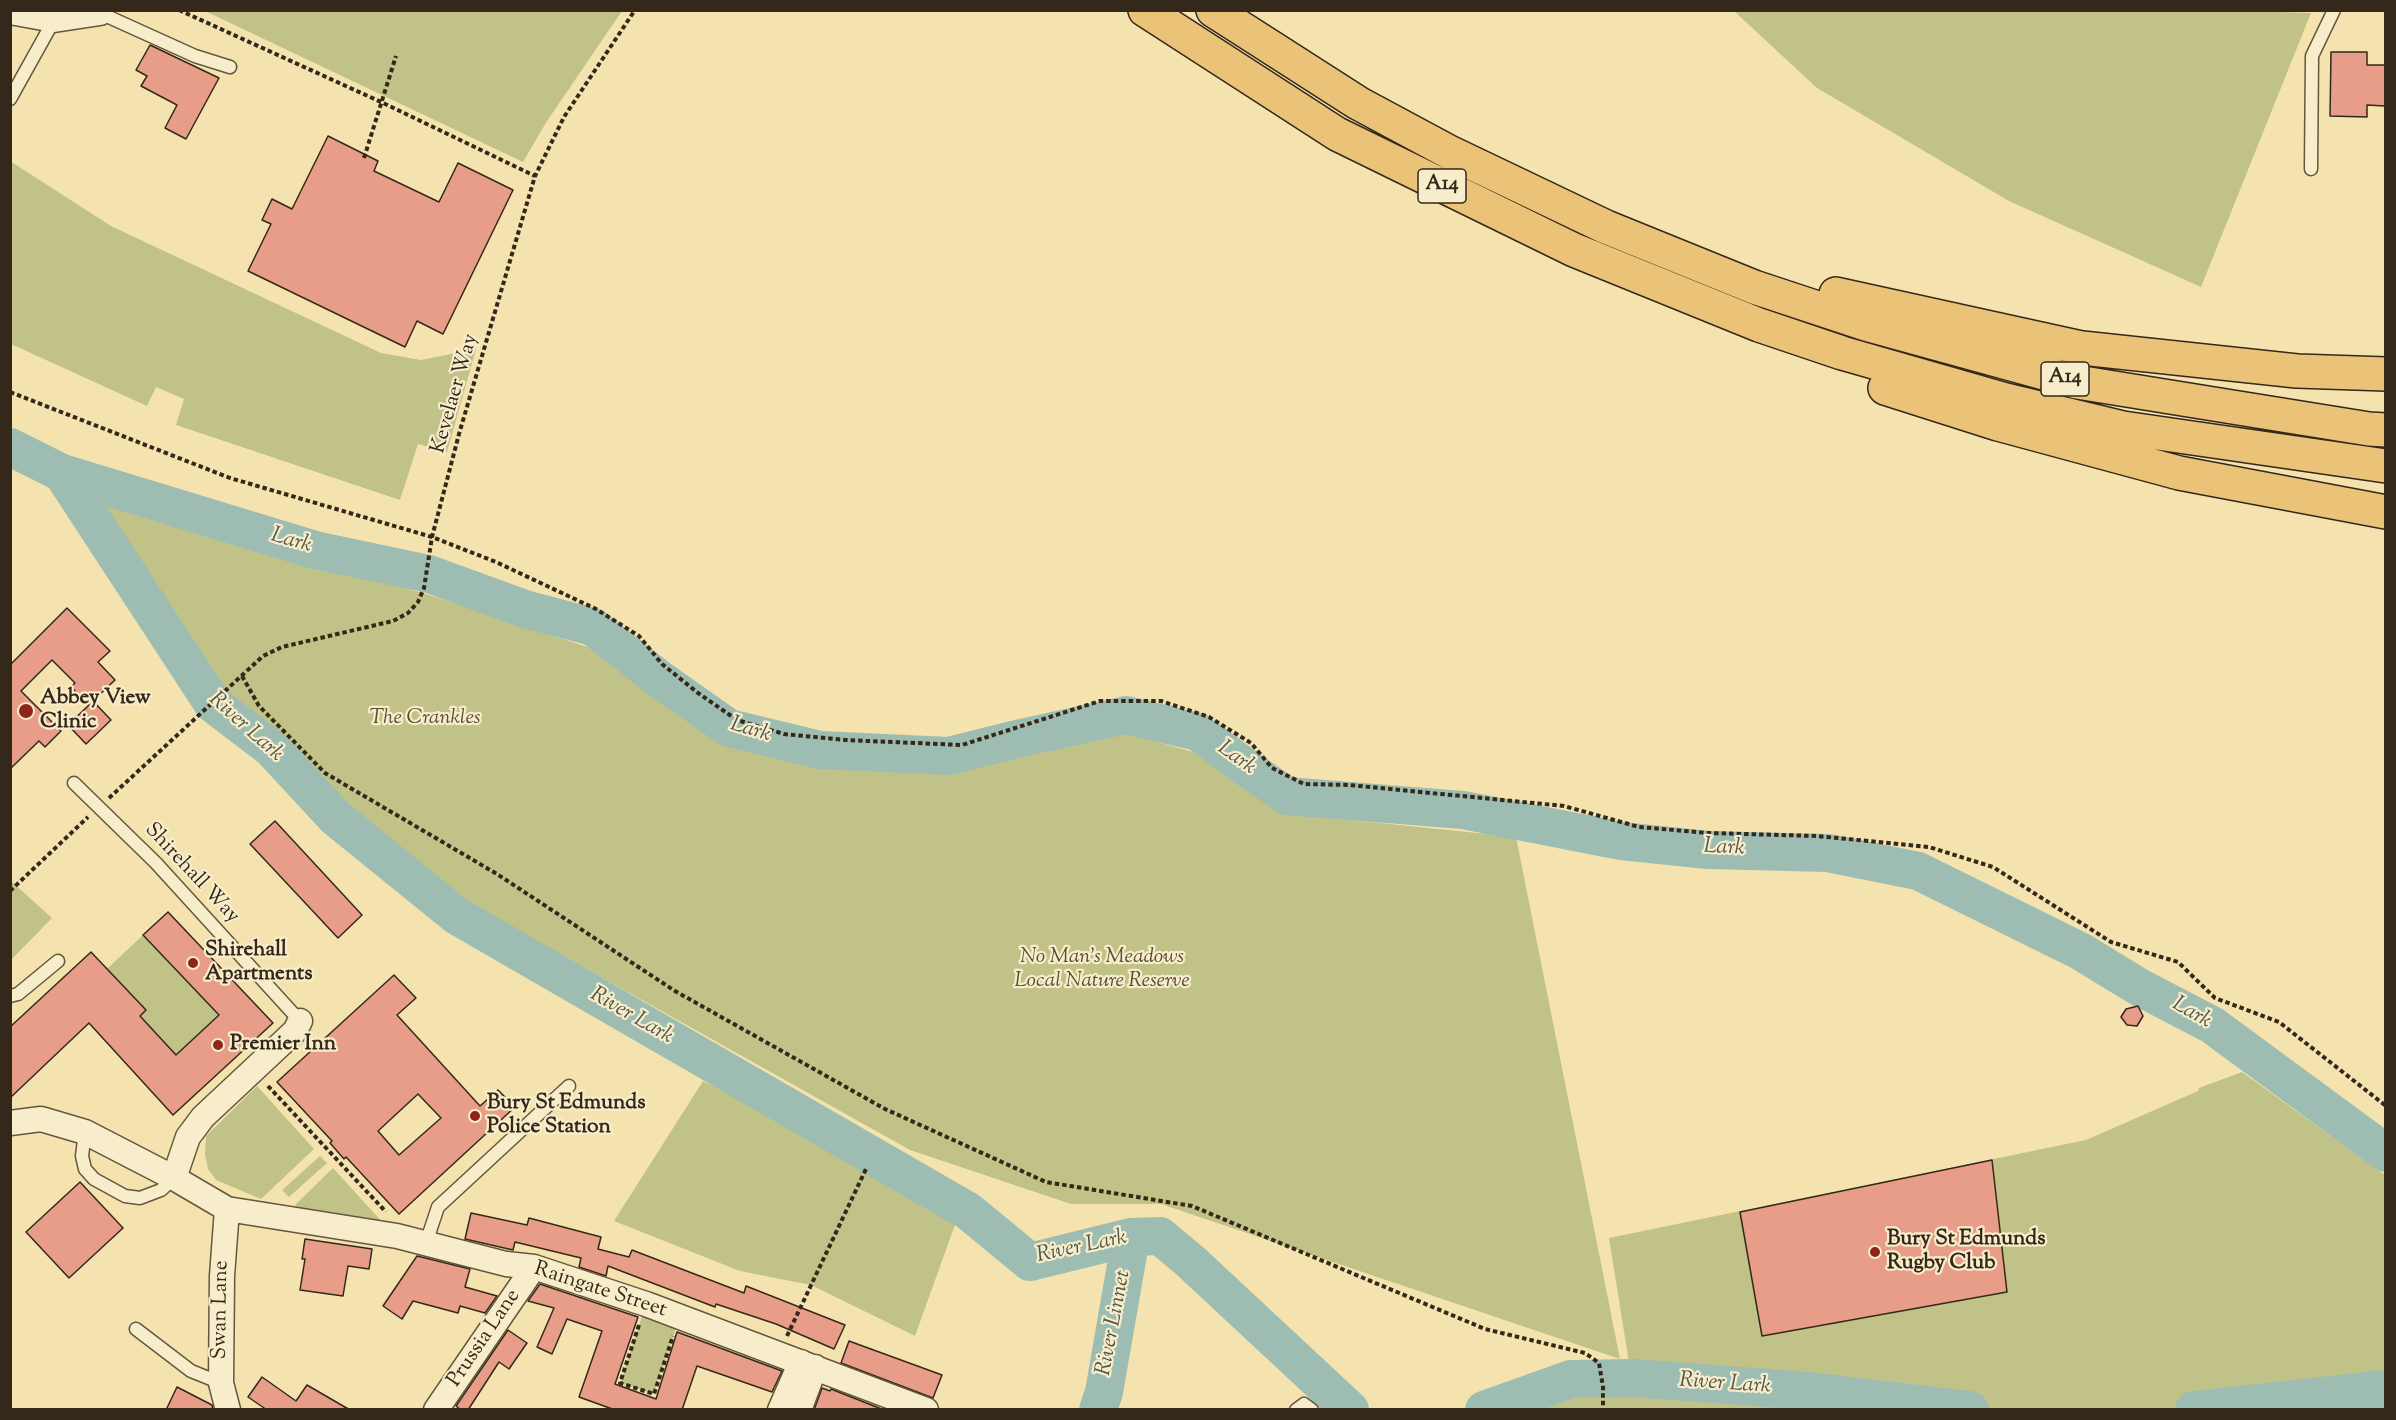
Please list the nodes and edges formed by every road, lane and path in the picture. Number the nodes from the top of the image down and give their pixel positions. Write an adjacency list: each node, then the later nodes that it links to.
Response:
1 (179, 10): 12 (path)
2 (635, 10): 15 (path, Kevelaer Way)
3 (1145, 10): 17 (highway, A14)
4 (1214, 10): 16 (highway, A14)
5 (2334, 10): 14 (lane)
6 (10, 12): 8 (street)
7 (100, 12): 8 (street); 10 (lane)
8 (54, 20): 11 (lane)
9 (396, 56): 12 (path)
10 (230, 67)
11 (10, 99)
12 (381, 102): 13 (path); 15 (path)
13 (364, 158)
14 (2311, 169)
15 (535, 176): 23 (path, Kevelaer Way)
16 (1754, 286): 18 (highway); 20 (highway, A14)
17 (1759, 325): 21 (highway, A14); 22 (highway)
18 (2385, 374)
19 (10, 392): 23 (path)
20 (2385, 430)
21 (2385, 466)
22 (2385, 512)
23 (432, 537): 24 (path, Kevelaer Way); 32 (path)
24 (242, 676): 25 (path, Kevelaer Way); 46 (path)
25 (200, 715)
26 (74, 783): 29 (lane, Shirehall Way)
27 (58, 960): 28 (lane)
28 (10, 996)
29 (300, 1021): 30 (street)
30 (253, 1070): 36 (street); 38 (path)
31 (569, 1086): 39 (lane)
32 (2385, 1106)
33 (17, 1121): 34 (street)
34 (85, 1132): 36 (street); 36 (lane)
35 (866, 1169): 44 (path)
36 (174, 1178): 37 (street)
37 (227, 1209): 38 (street, Raingate Street); 45 (street, Swan Lane)
38 (397, 1236): 39 (street, Raingate Street)
39 (426, 1243): 40 (street, Raingate Street)
40 (534, 1267): 41 (street, Raingate Street); 48 (street, Prussia Lane)
41 (646, 1304): 42 (street, Raingate Street); 42 (path)
42 (680, 1316): 44 (street, Raingate Street)
43 (136, 1329): 45 (lane)
44 (799, 1361): 49 (street); 50 (street); 51 (street, Raingate Street)
45 (220, 1383): 47 (street, Swan Lane)
46 (1603, 1409)
47 (228, 1410)
48 (436, 1410)
49 (780, 1410)
50 (799, 1410)
51 (926, 1410)
52 (1296, 1410): 53 (lane)
53 (1312, 1410)

